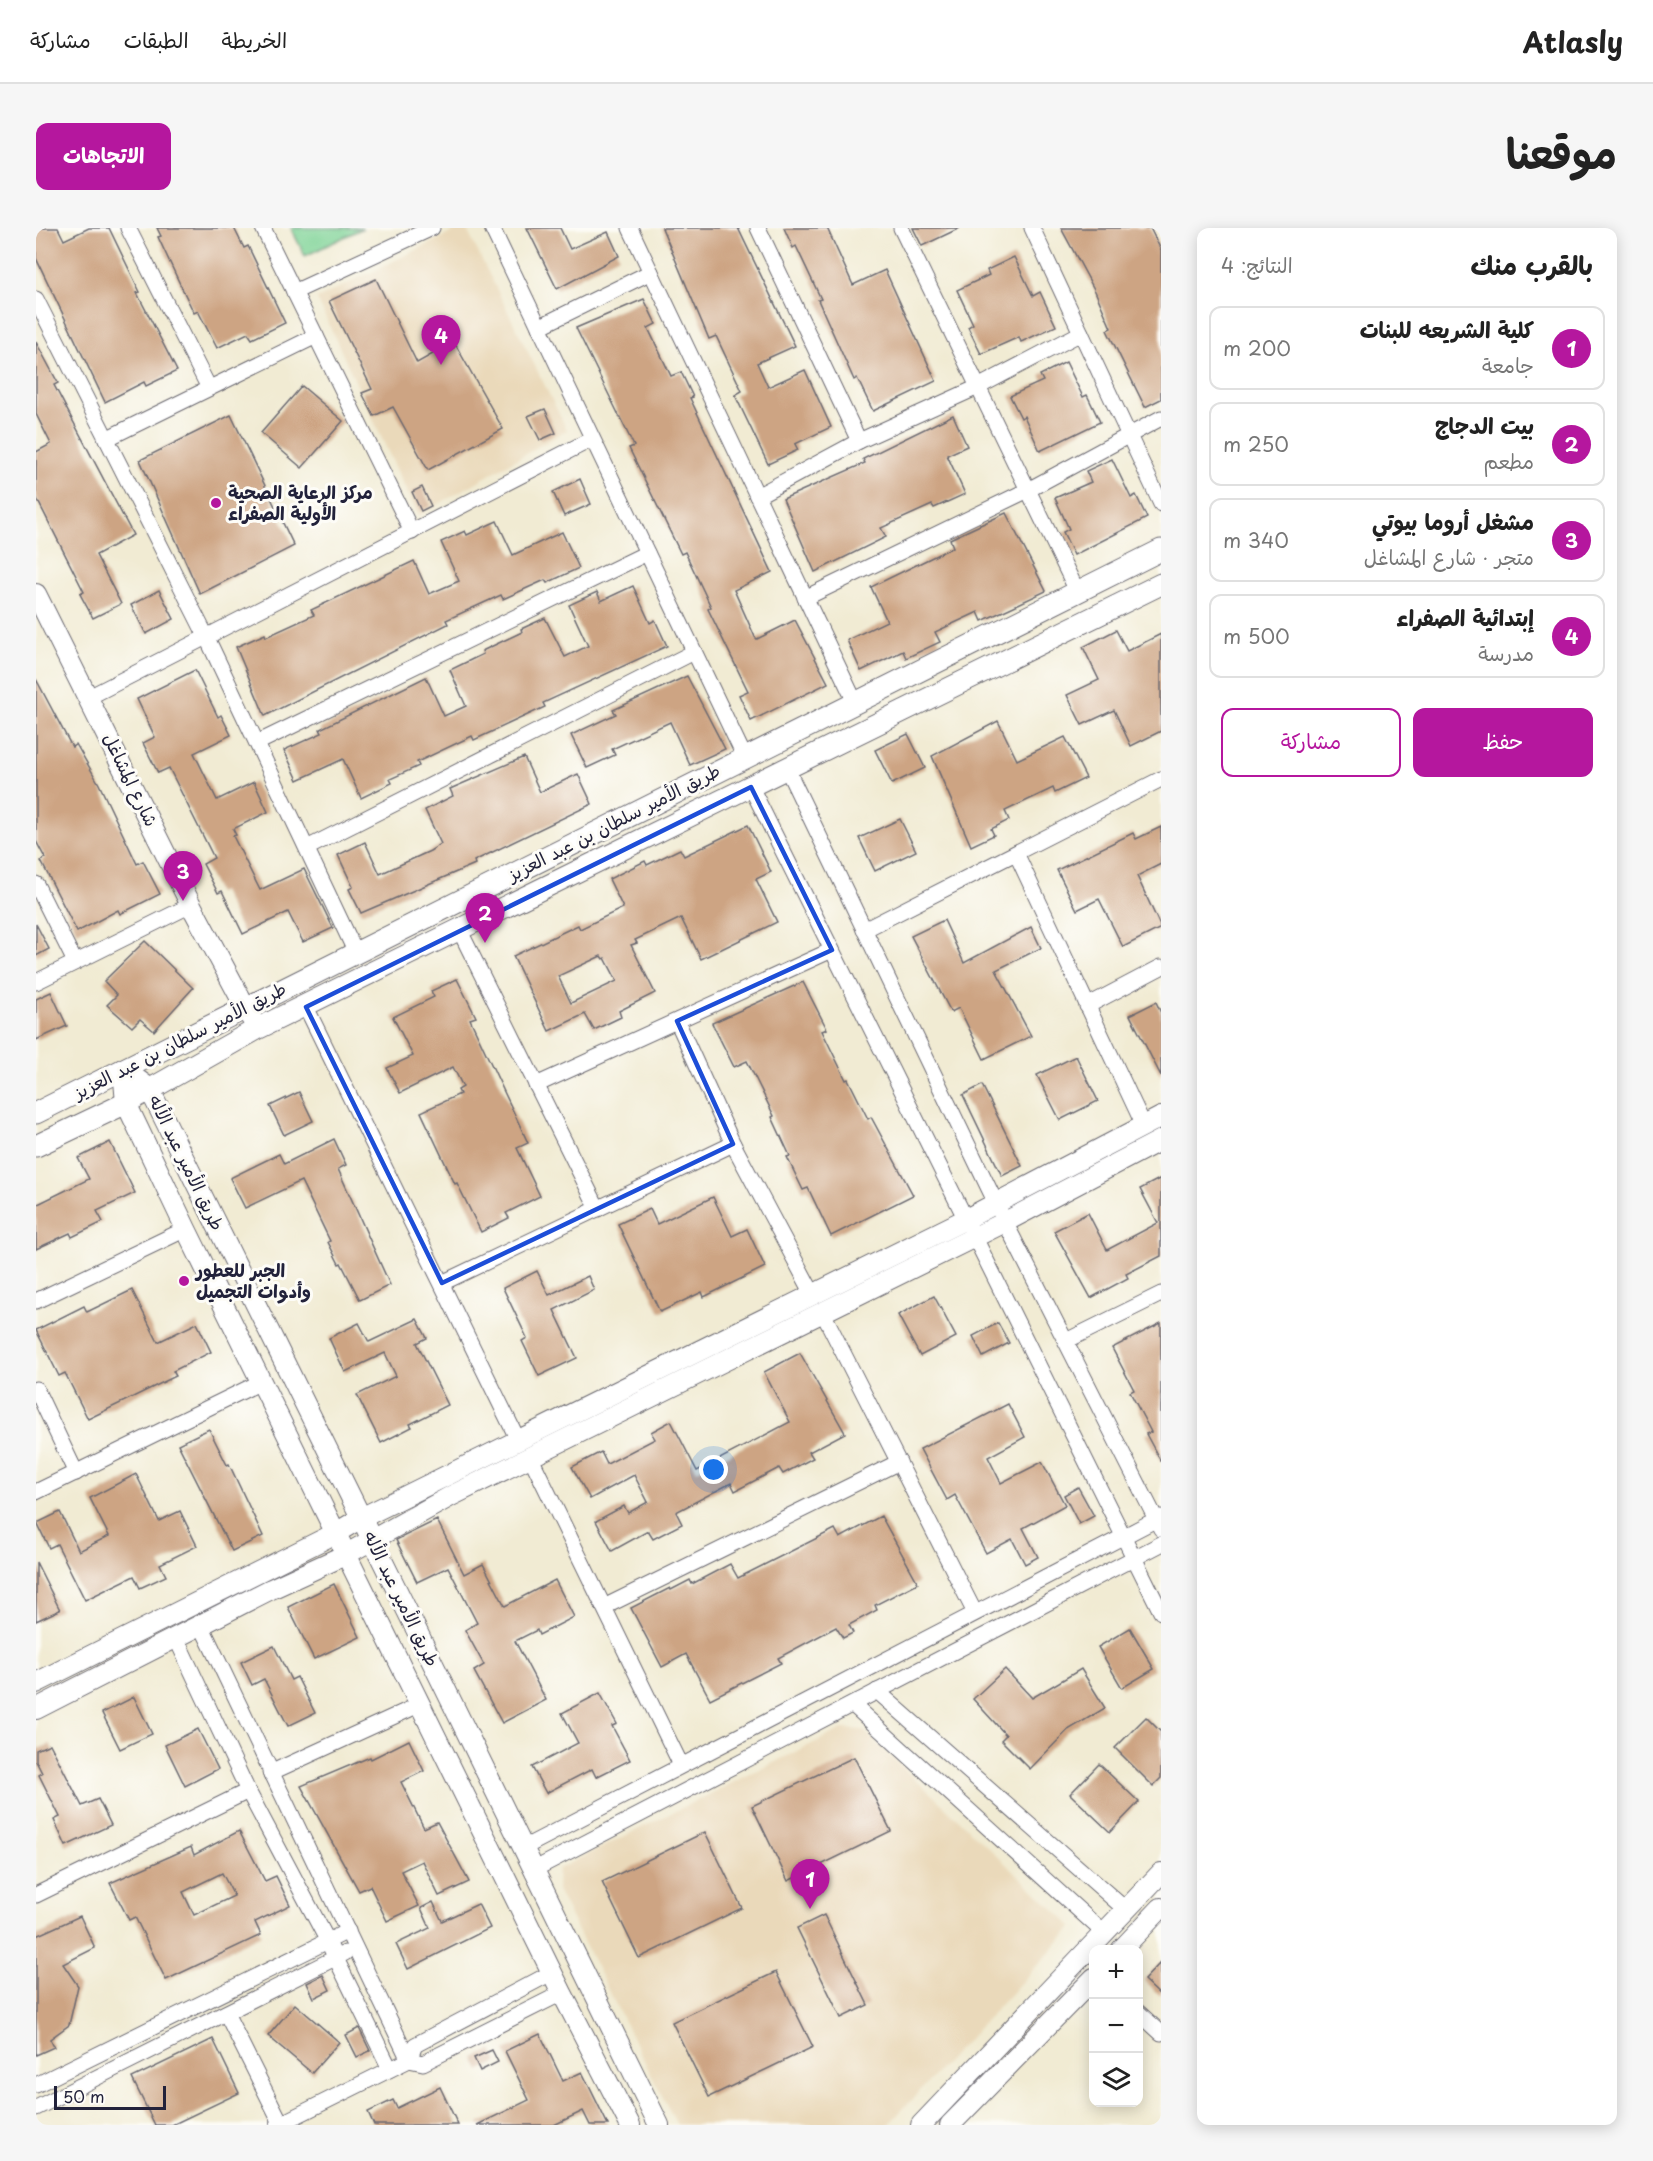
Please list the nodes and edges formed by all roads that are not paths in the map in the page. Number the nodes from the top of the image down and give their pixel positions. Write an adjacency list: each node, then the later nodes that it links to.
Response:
1 (128, 228): 16 (street)
2 (263, 228): 10 (street)
3 (432, 228): 10 (street)
4 (492, 228): 12 (street)
5 (630, 228): 9 (street)
6 (758, 228): 21 (street)
7 (901, 228): 15 (street)
8 (1032, 228): 13 (street)
9 (651, 272): 12 (street); 23 (street)
10 (294, 292): 14 (street)
11 (36, 299): 19 (street)
12 (539, 327): 20 (street)
13 (1081, 333): 15 (street); 18 (street)
14 (316, 336): 16 (street); 25 (street)
15 (978, 387): 21 (street); 22 (street)
16 (209, 388): 19 (street)
17 (1161, 418): 18 (street)
18 (1129, 436): 22 (street); 24 (street)
19 (106, 439): 32 (street)
20 (592, 439): 25 (street); 27 (street)
21 (858, 441): 23 (street)
22 (1028, 490): 29 (street); 31 (street)
23 (757, 496): 31 (street)
24 (1161, 504)
25 (412, 532): 32 (street)
26 (1161, 550): 29 (main road, طريق الأمير سلطان بن عبد العزيز)
27 (647, 553): 33 (street); 36 (street)
28 (1161, 584): 38 (main road, طريق الأمير سلطان بن عبد العزيز)
29 (1077, 591): 35 (main road, طريق الأمير سلطان بن عبد العزيز)
30 (36, 594): 34 (street, شارع المشاغل)
31 (805, 598): 35 (street)
32 (207, 638): 34 (street); 36 (street)
33 (694, 652): 37 (street); 41 (street)
34 (89, 697): 44 (street, شارع المشاغل)
35 (855, 702): 37 (main road, طريق الأمير سلطان بن عبد العزيز)
36 (257, 743): 41 (street)
37 (744, 758): 48 (main road, طريق الأمير سلطان بن عبد العزيز)
38 (787, 769): 40 (main road, طريق الأمير سلطان بن عبد العزيز); 45 (street)
39 (1161, 779): 42 (street)
40 (751, 787): 46 (main road, طريق الأمير سلطان بن عبد العزيز); 47 (street)
41 (306, 848): 48 (street)
42 (1016, 853): 45 (street); 53 (street)
43 (36, 884): 49 (street)
44 (191, 905): 49 (street); 52 (street, شارع المشاغل)
45 (864, 930): 66 (street)
46 (460, 931): 54 (main road, طريق الأمير سلطان بن عبد العزيز); 58 (street)
47 (832, 950): 55 (street); 68 (street)
48 (356, 952): 52 (main road, طريق الأمير سلطان بن عبد العزيز)
49 (75, 962): 51 (street)
50 (1161, 967): 53 (street)
51 (36, 982)
52 (247, 1006): 56 (street, شارع المشاغل); 57 (main road, طريق الأمير سلطان بن عبد العزيز)
53 (1088, 1006): 62 (street)
54 (306, 1007): 56 (main road, طريق الأمير سلطان بن عبد العزيز); 72 (street)
55 (677, 1021): 58 (street); 64 (street)
56 (257, 1029): 59 (main road, طريق الأمير سلطان بن عبد العزيز)
57 (123, 1069): 59 (street, طريق الأمير عبد الأله); 60 (street, طريق الأمير عبد الأله); 61 (main road, طريق الأمير سلطان بن عبد العزيز)
58 (536, 1085): 67 (street)
59 (149, 1088): 60 (main road, طريق الأمير سلطان بن عبد العزيز); 84 (street, طريق الأمير عبد الأله)
60 (126, 1103): 65 (main road, طريق الأمير سلطان بن عبد العزيز); 70 (street, طريق الأمير عبد الأله)
61 (36, 1113)
62 (1153, 1121): 66 (street)
63 (1161, 1140): 69 (street)
64 (734, 1144): 67 (street); 75 (street)
65 (36, 1146)
66 (996, 1203): 68 (street); 69 (street)
67 (598, 1209): 72 (street)
68 (966, 1219): 71 (street); 75 (street)
69 (1005, 1222): 71 (street); 76 (street)
70 (186, 1229): 74 (street); 77 (street, طريق الأمير عبد الأله)
71 (974, 1237): 75 (street); 87 (street)
72 (442, 1283): 79 (street)
73 (1161, 1294): 76 (street)
74 (36, 1301)
75 (818, 1302): 79 (street); 80 (street); 81 (street)
76 (1066, 1341): 85 (street)
77 (261, 1382): 82 (street); 86 (street, طريق الأمير عبد الأله)
78 (36, 1389): 82 (street)
79 (518, 1440): 84 (street)
80 (530, 1456): 88 (street); 92 (street)
81 (899, 1462): 92 (street); 94 (street)
82 (76, 1473): 83 (street)
83 (36, 1492)
84 (361, 1518): 86 (street); 88 (street, طريق الأمير عبد الأله)
85 (1159, 1522): 87 (street)
86 (336, 1533): 90 (street, طريق الأمير عبد الأله); 97 (street)
87 (1123, 1537): 91 (street); 94 (street)
88 (371, 1541): 90 (street); 105 (street, طريق الأمير عبد الأله)
89 (1161, 1544): 91 (street)
90 (345, 1555): 95 (street); 99 (street, طريق الأمير عبد الأله)
91 (1135, 1557): 93 (street); 98 (street)
92 (604, 1607): 102 (street)
93 (1161, 1612)
94 (975, 1613): 102 (street)
95 (201, 1625): 96 (street); 103 (street)
96 (176, 1638): 101 (street); 104 (street)
97 (36, 1683)
98 (877, 1691): 100 (street); 110 (street)
99 (420, 1704): 103 (street); 117 (street, طريق الأمير عبد الأله)
100 (854, 1706): 106 (street); 112 (street)
101 (36, 1709)
102 (681, 1765): 105 (street)
103 (270, 1773): 111 (street)
104 (248, 1791): 108 (street); 113 (street)
105 (525, 1847): 106 (street, طريق الأمير عبد الأله)
106 (535, 1869): 129 (street, طريق الأمير عبد الأله)
107 (1161, 1873): 110 (street)
108 (36, 1895)
109 (1161, 1908): 114 (street)
110 (1125, 1910): 112 (street)
111 (348, 1931): 113 (street); 115 (street)
112 (1103, 1932): 130 (street)
113 (327, 1941): 116 (street); 125 (street)
114 (1126, 1945)
115 (356, 1948): 116 (street); 123 (street)
116 (336, 1958): 120 (street); 124 (street)
117 (554, 1972): 119 (street, طريق الأمير عبد الأله); 123 (street)
118 (1089, 1983): 131 (street)
119 (562, 1993): 123 (street); 128 (street, طريق الأمير عبد الأله)
120 (226, 2013): 126 (street); 127 (street)
121 (1143, 2017): 122 (street)
122 (1161, 2033)
123 (409, 2060): 124 (street)
124 (390, 2069): 127 (street)
125 (36, 2085)
126 (36, 2108)
127 (281, 2125)
128 (630, 2125)
129 (659, 2125)
130 (921, 2125)
131 (950, 2125)

